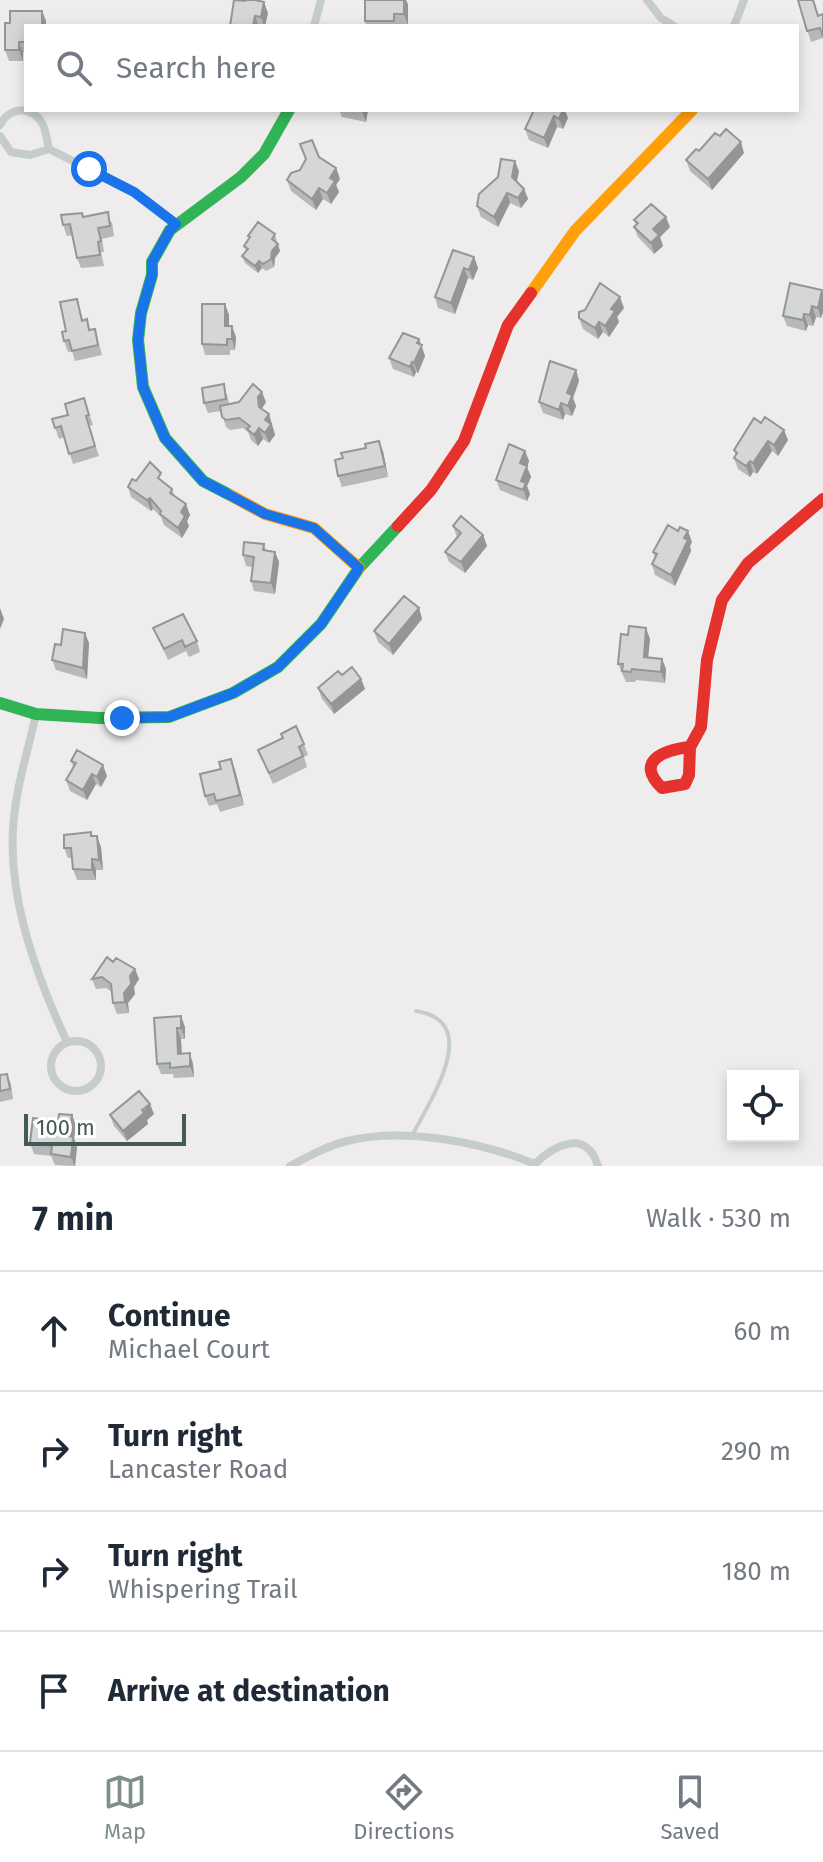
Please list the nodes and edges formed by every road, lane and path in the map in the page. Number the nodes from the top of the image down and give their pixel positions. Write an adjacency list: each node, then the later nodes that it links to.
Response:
1 (321, 0): 4 (street)
2 (647, 0): 5 (street)
3 (744, 0): 6 (street)
4 (315, 24)
5 (671, 24)
6 (735, 24)
7 (24, 111): 11 (street)
8 (32, 112): 13 (street)
9 (288, 112): 14 (street)
10 (690, 112): 16 (street)
11 (0, 125)
12 (0, 136): 13 (street)
13 (49, 149): 14 (street)
14 (176, 224): 16 (street)
15 (823, 499): 19 (street)
16 (359, 568): 18 (street)
17 (0, 703): 18 (street)
18 (36, 714): 21 (street)
19 (690, 747)
20 (416, 1011): 22 (lane)
21 (67, 1042): 21 (street)
22 (412, 1136): 23 (street); 24 (street)
23 (535, 1165): 25 (street)
24 (290, 1166)
25 (598, 1166)

